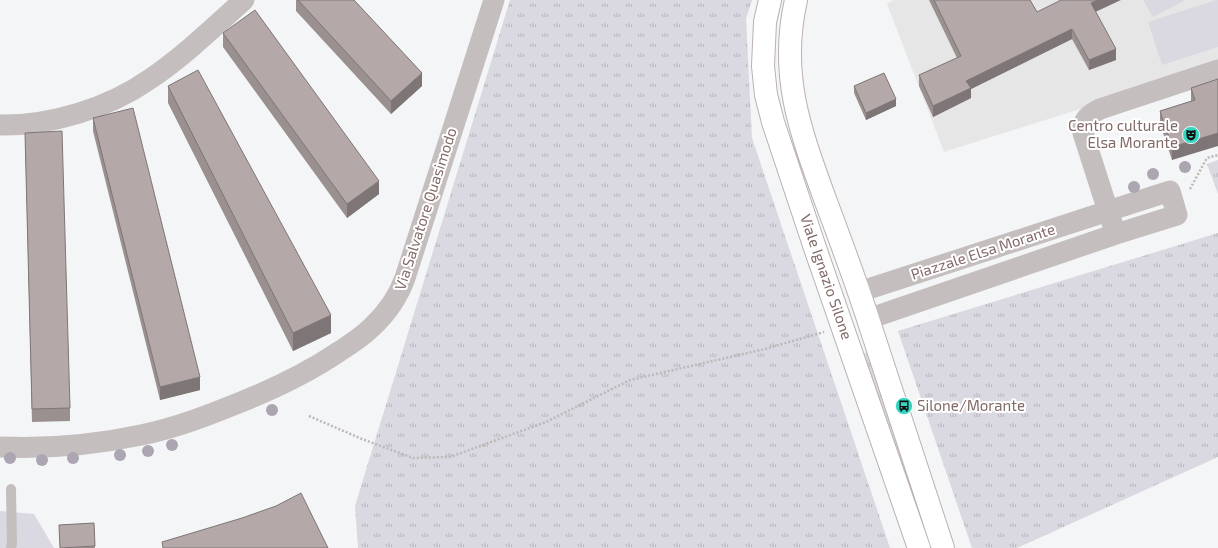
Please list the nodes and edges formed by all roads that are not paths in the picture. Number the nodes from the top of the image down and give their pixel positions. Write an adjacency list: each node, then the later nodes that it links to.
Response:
1 (244, 0): 6 (street)
2 (494, 0): 11 (street, Via Salvatore Quasimodo)
3 (770, 0): 14 (street, Viale Ignazio Silone)
4 (796, 0): 9 (street, Viale Ignazio Silone)
5 (1218, 70): 7 (street)
6 (0, 125)
7 (1108, 211): 8 (street); 8 (street, Piazzale Elsa Morante); 9 (street, Piazzale Elsa Morante)
8 (1116, 234): 10 (street, Piazzale Elsa Morante)
9 (859, 292): 10 (street, Viale Ignazio Silone)
10 (868, 319): 15 (street, Viale Ignazio Silone)
11 (0, 447)
12 (11, 489): 13 (lane)
13 (11, 548)
14 (920, 548)
15 (943, 548)

